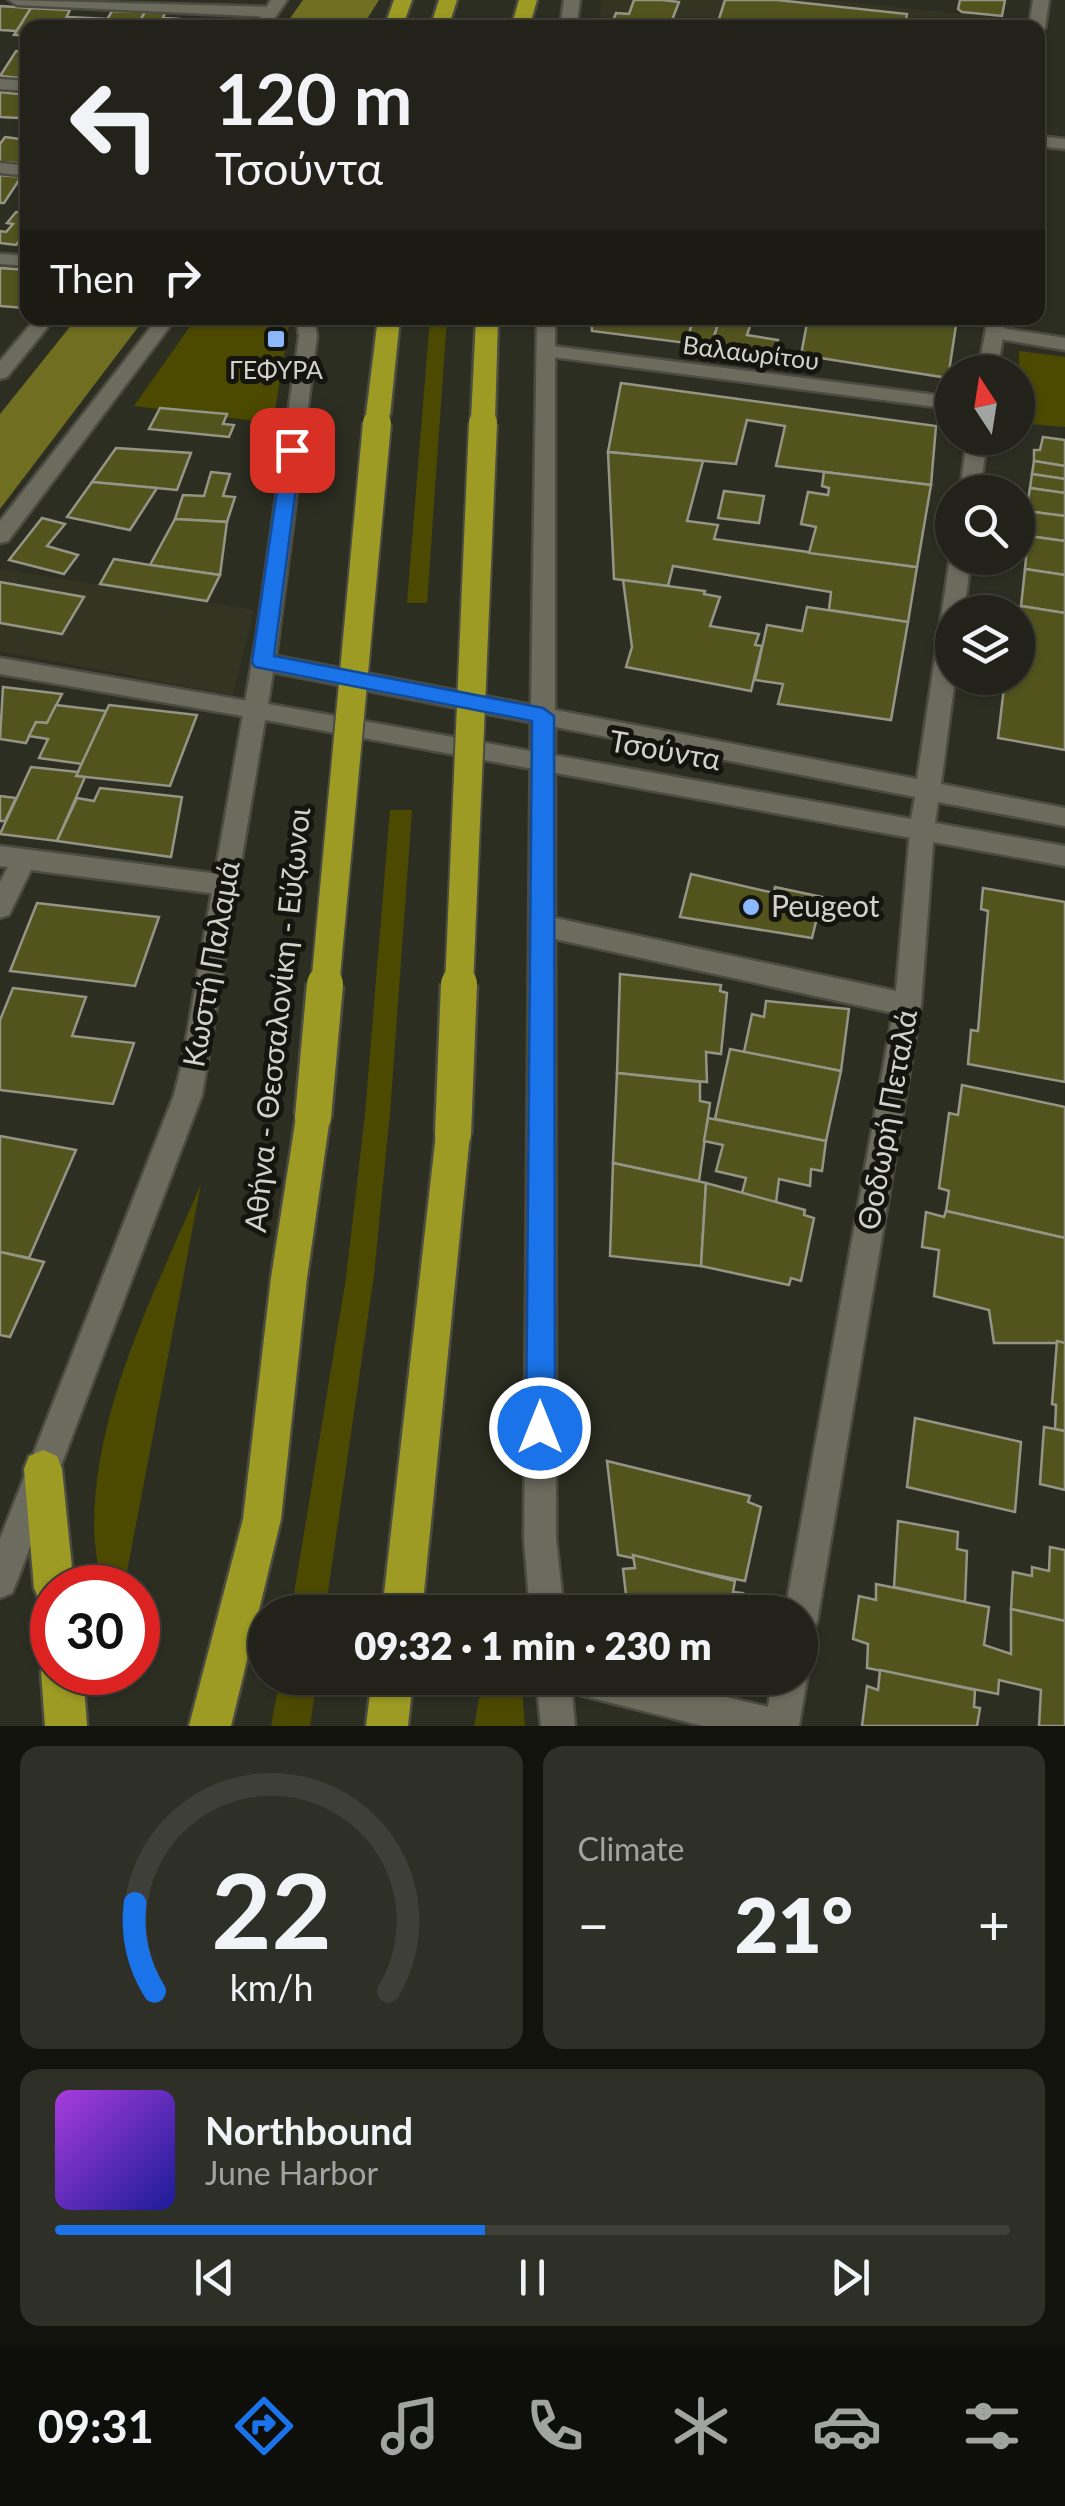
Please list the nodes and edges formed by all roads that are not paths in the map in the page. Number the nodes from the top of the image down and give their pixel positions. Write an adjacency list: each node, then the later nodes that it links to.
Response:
1 (17, 0): 2 (street)
2 (274, 6)
3 (40, 325): 13 (street)
4 (163, 325): 15 (street)
5 (307, 325): 16 (street, Κωστή Παλαμά)
6 (388, 325): 43 (highway, Αθήνα - Θεσσαλονίκη - Εύζωνοι, bridge)
7 (487, 325): 34 (highway, bridge)
8 (546, 325): 11 (street)
9 (996, 325): 10 (street); 12 (street)
10 (1065, 344)
11 (544, 351): 14 (street, Βαλαωρίτου); 20 (street)
12 (991, 355)
13 (0, 372)
14 (935, 401)
15 (0, 536)
16 (263, 662): 19 (street, Κωστή Παλαμά); 20 (street, Τσούντα)
17 (0, 666): 19 (street, Τσούντα)
18 (941, 695): 22 (street, Θοδωρή Πεταλά)
19 (254, 710): 21 (street, Τσούντα); 27 (street, Κωστή Παλαμά)
20 (543, 716): 21 (street); 22 (street, Τσούντα)
21 (542, 762): 24 (street, Τσούντα); 29 (street)
22 (928, 790): 23 (street, Τσούντα); 24 (street, Θοδωρή Πεταλά)
23 (1065, 817)
24 (922, 831): 25 (street, Τσούντα); 30 (street, Θοδωρή Πεταλά)
25 (1065, 856)
26 (12, 858): 27 (street); 28 (street)
27 (226, 885): 31 (street, Κωστή Παλαμά)
28 (0, 908)
29 (544, 926): 30 (street); 35 (street)
30 (908, 1006): 36 (street, Θοδωρή Πεταλά)
31 (42, 1469): 32 (highway); 33 (street, Κωστή Παλαμά)
32 (52, 1565)
33 (0, 1581)
34 (404, 1595)
35 (545, 1595)
36 (805, 1595)
37 (64, 1695): 42 (highway)
38 (392, 1695): 44 (highway)
39 (555, 1695): 45 (street)
40 (648, 1695): 46 (street)
41 (786, 1695): 46 (street)
42 (66, 1726)
43 (210, 1726)
44 (387, 1726)
45 (558, 1726)
46 (778, 1726)

